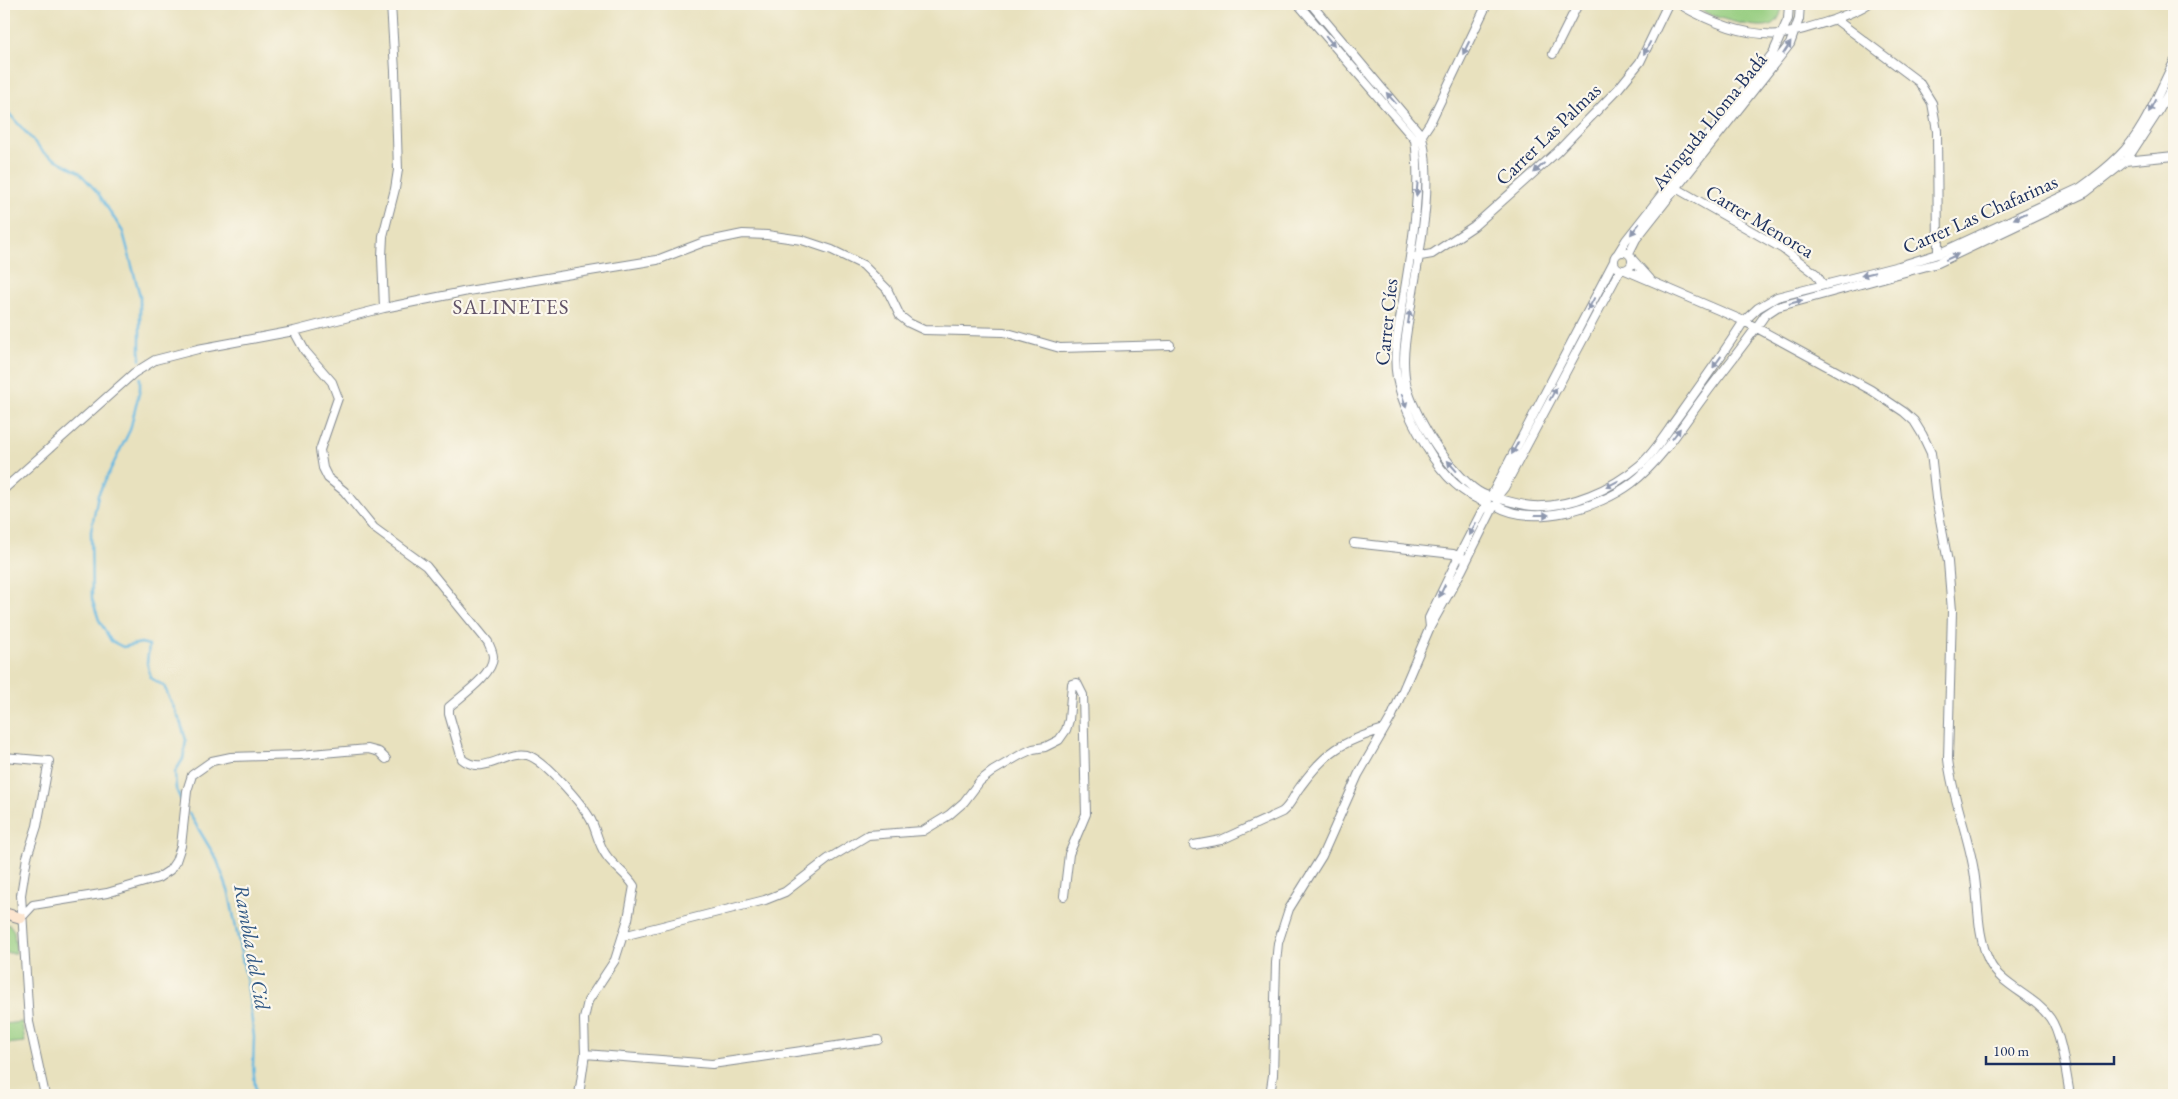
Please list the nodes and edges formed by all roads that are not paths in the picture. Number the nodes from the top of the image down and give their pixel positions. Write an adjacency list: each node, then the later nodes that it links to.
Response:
1 (391, 4): 31 (street)
2 (1298, 4): 18 (street, one-way to 18)
3 (1311, 4): 17 (street, one-way to 3)
4 (1487, 4): 17 (street, one-way to 17)
5 (1668, 4): 24 (street, Carrer Las Palmas, one-way to 24)
6 (1679, 4): 13 (street)
7 (1789, 4): 13 (street, Avinguda Lloma Badá)
8 (1800, 4): 12 (street, Avinguda Lloma Badá)
9 (1868, 4): 11 (street)
10 (1574, 5): 14 (street)
11 (1835, 19): 12 (street); 23 (street)
12 (1796, 30): 13 (street); 21 (street, Avinguda Lloma Badá, one-way to 12)
13 (1782, 34): 22 (street, Avinguda Lloma Badá, one-way to 22)
14 (1553, 54)
15 (2174, 62): 20 (street, Carrer Las Chafarinas, one-way to 20)
16 (2174, 83): 20 (street, Carrer Las Chafarinas)
17 (1422, 136): 18 (street); 24 (street, Carrer Cíes)
18 (1415, 140): 26 (street, Carrer Cíes, one-way to 26)
19 (2174, 156): 20 (street)
20 (2123, 158): 23 (street, Carrer Las Chafarinas, one-way to 23); 33 (street, Carrer Las Chafarinas, one-way to 20)
21 (1676, 188): 25 (street, Avinguda Lloma Badá); 30 (street, Carrer Menorca)
22 (1618, 253): 25 (street); 27 (street)
23 (1938, 254): 30 (street, Carrer Las Chafarinas, one-way to 30)
24 (1419, 257): 26 (street, Carrer Las Palmas); 37 (street, Carrer Cíes, one-way to 24)
25 (1631, 257): 28 (street); 29 (street)
26 (1409, 258): 37 (street, Carrer Cíes, one-way to 37)
27 (1614, 261): 28 (street); 37 (street, one-way to 37)
28 (1622, 270): 29 (street); 37 (street, one-way to 28)
29 (1651, 281): 32 (street)
30 (1823, 285): 32 (street, Carrer Las Chafarinas)
31 (384, 308): 34 (street); 35 (street)
32 (1744, 321): 33 (street); 37 (street, Carrer Cíes, one-way to 37)
33 (1757, 327): 37 (street, Carrer Cíes, one-way to 33); 55 (street)
34 (294, 331): 36 (street); 49 (street)
35 (1170, 345)
36 (4, 489)
37 (1492, 501): 39 (street, one-way to 39); 40 (street)
38 (1354, 543): 39 (street)
39 (1459, 556): 40 (street); 41 (street, one-way to 41)
40 (1467, 559): 41 (street)
41 (1432, 625): 42 (street)
42 (1384, 729): 45 (street); 54 (street)
43 (4, 757): 48 (street)
44 (386, 759): 48 (street)
45 (1194, 845)
46 (1064, 896): 49 (street)
47 (4, 913): 48 (street)
48 (21, 918): 52 (street)
49 (623, 936): 51 (street)
50 (878, 1040): 51 (street)
51 (585, 1054): 53 (street)
52 (45, 1095)
53 (579, 1095)
54 (1270, 1095)
55 (2070, 1095)

